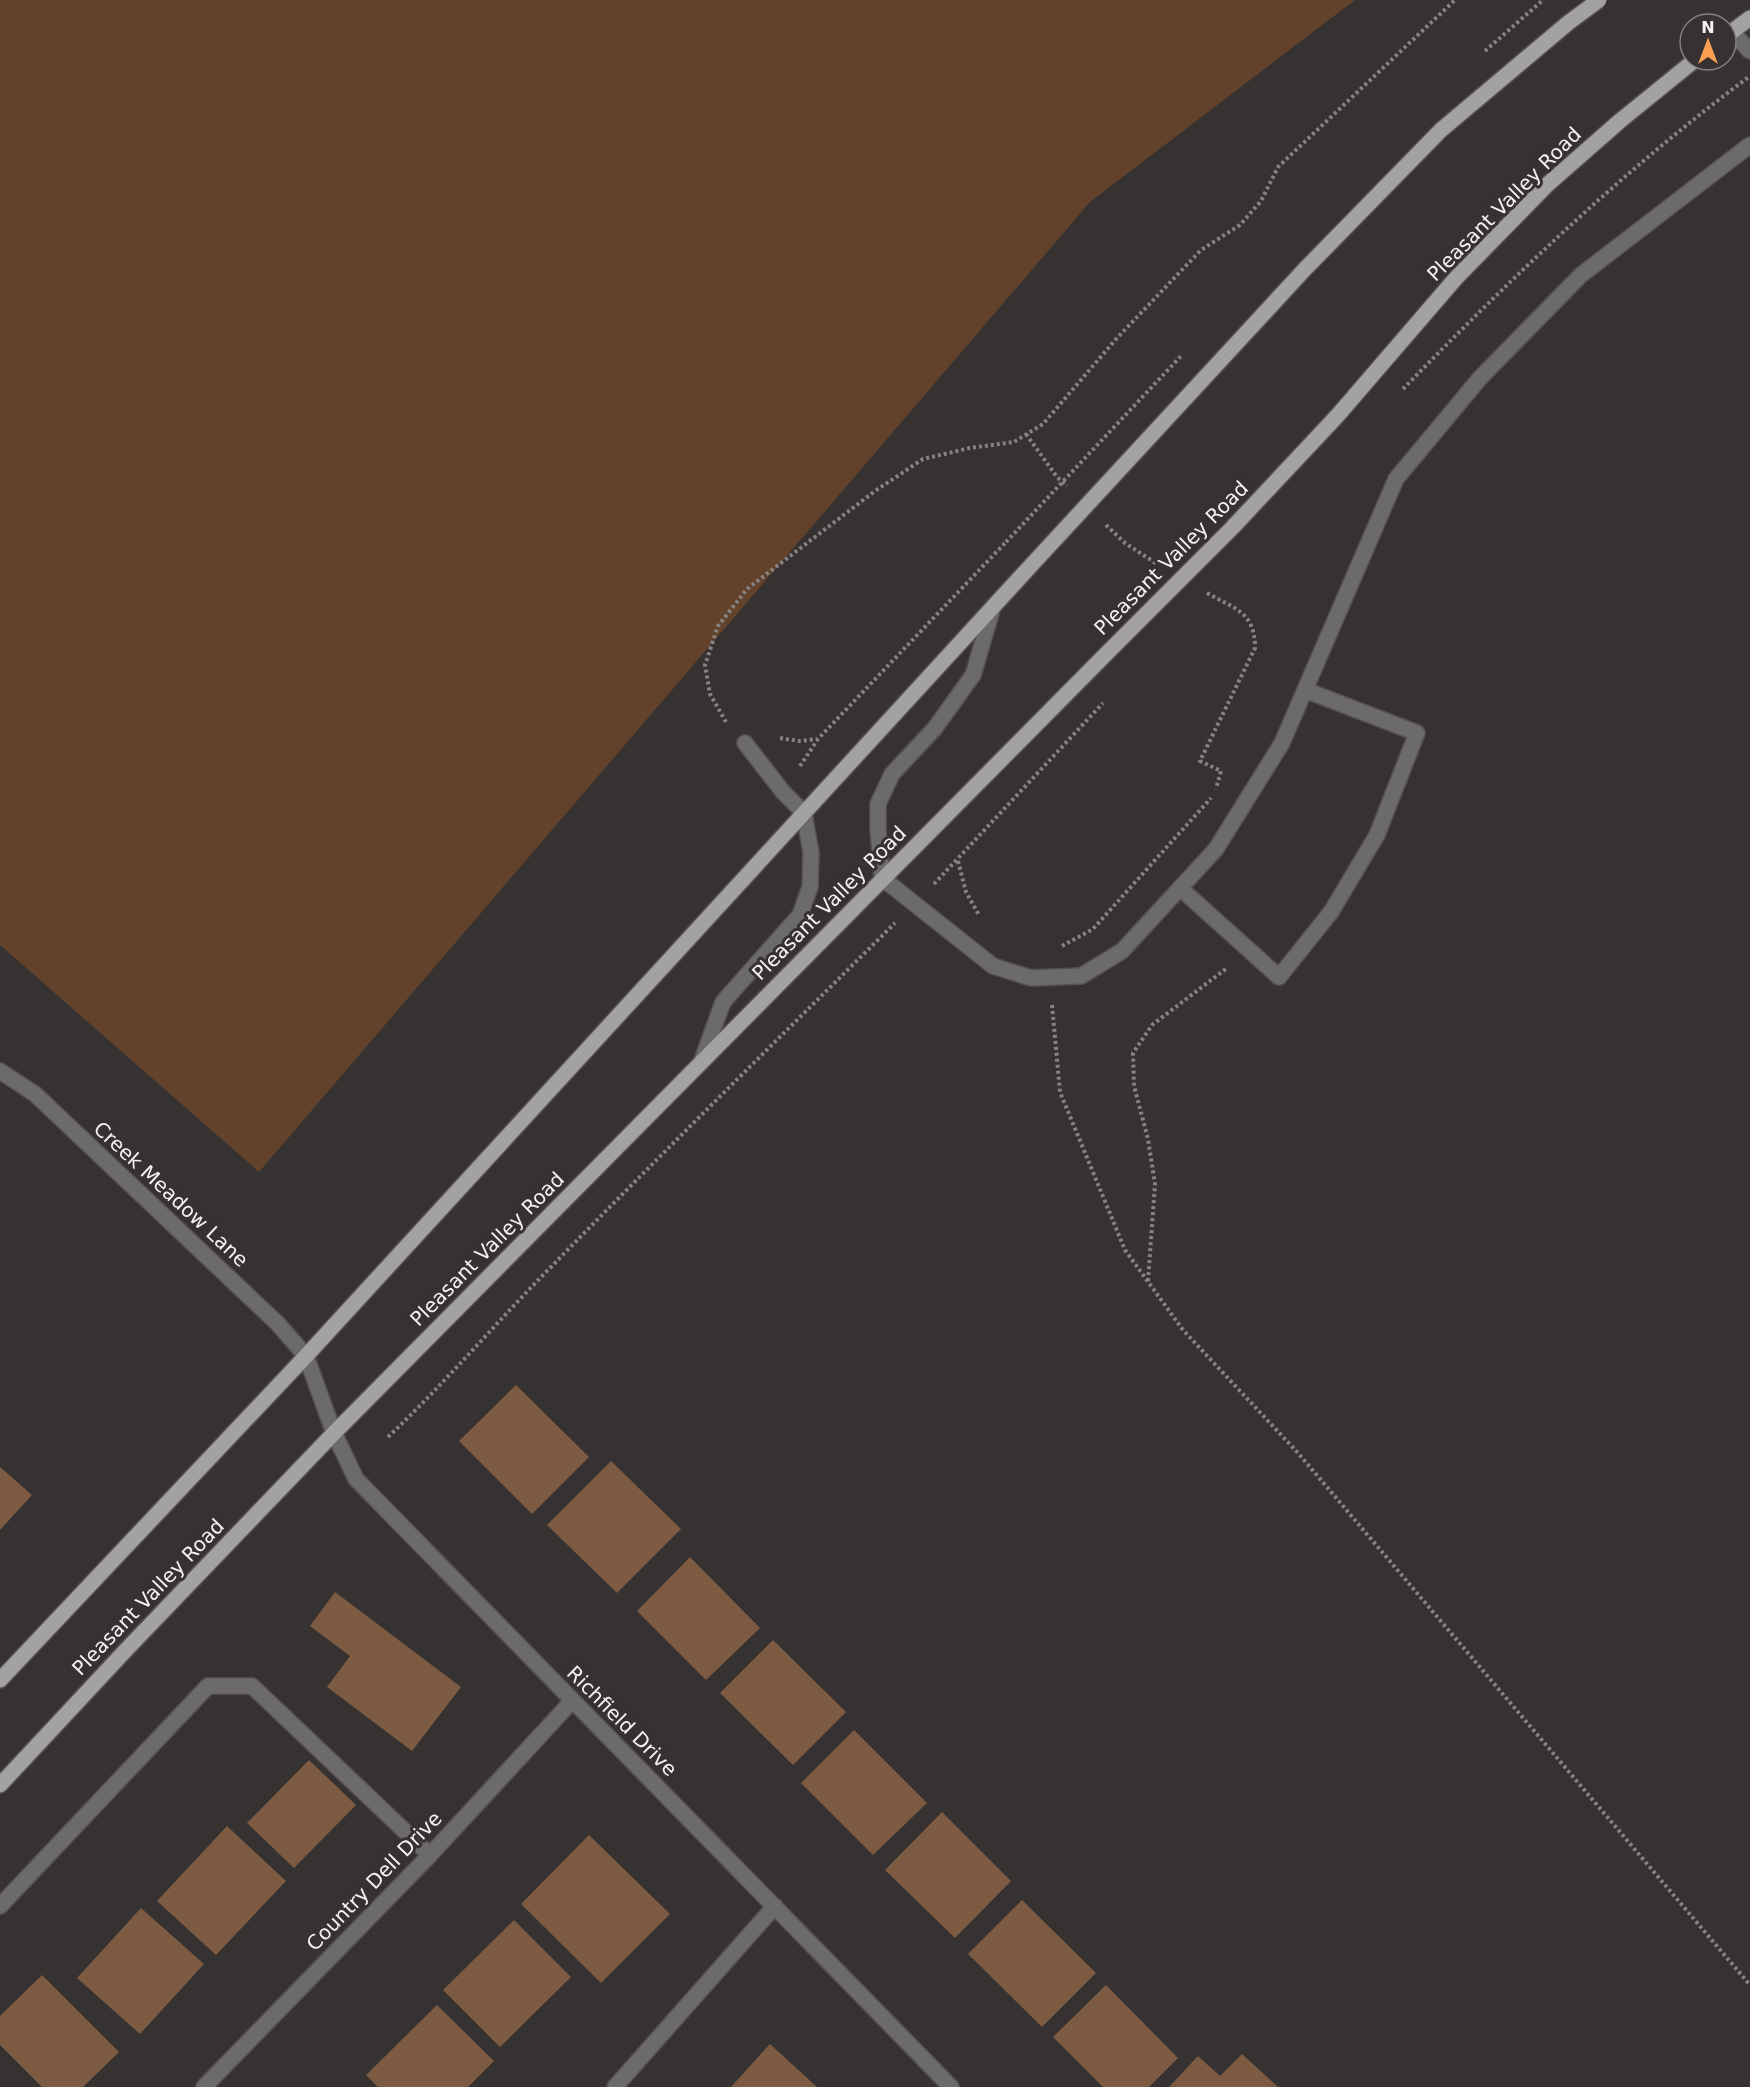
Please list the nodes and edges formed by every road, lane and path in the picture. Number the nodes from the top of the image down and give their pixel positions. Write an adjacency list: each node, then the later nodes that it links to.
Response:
1 (1455, 0): 11 (path)
2 (1599, 0): 19 (main road, bridge)
3 (1750, 18): 4 (main road)
4 (1738, 27)
5 (1738, 41): 6 (street)
6 (1750, 51)
7 (1680, 72): 25 (main road, Pleasant Valley Road, bridge)
8 (1750, 76): 10 (path, bridge)
9 (1750, 145): 20 (street)
10 (1400, 392)
11 (1026, 434): 12 (path); 23 (path)
12 (1074, 493)
13 (1100, 518): 15 (path)
14 (1006, 542): 22 (path)
15 (1158, 565)
16 (1198, 588): 29 (path)
17 (1210, 589): 18 (path)
18 (1202, 597)
19 (993, 606): 24 (main road); 25 (street)
20 (1305, 690): 26 (street); 30 (street)
21 (1105, 700): 27 (path)
22 (775, 734)
23 (746, 743): 24 (street)
24 (804, 813): 32 (street); 35 (main road)
25 (882, 878): 31 (street); 32 (main road, Pleasant Valley Road)
26 (1180, 888): 30 (street); 31 (street)
27 (980, 917)
28 (872, 946): 37 (path)
29 (1061, 946)
30 (1250, 951): 34 (path)
31 (1050, 977): 34 (path)
32 (701, 1063): 36 (main road, Pleasant Valley Road)
33 (0, 1071): 35 (street, Creek Meadow Lane)
34 (1148, 1282): 44 (path)
35 (306, 1356): 36 (street, Richfield Drive); 38 (main road)
36 (334, 1433): 39 (street, Richfield Drive); 40 (main road, Pleasant Valley Road)
37 (388, 1437)
38 (0, 1680)
39 (572, 1701): 41 (street, Country Dell Drive); 43 (street, Richfield Drive)
40 (0, 1785)
41 (430, 1855): 42 (street); 45 (street, Country Dell Drive)
42 (0, 1906)
43 (775, 1906): 46 (street); 47 (street, Richfield Drive)
44 (1750, 1985)
45 (204, 2087)
46 (615, 2087)
47 (951, 2087)

